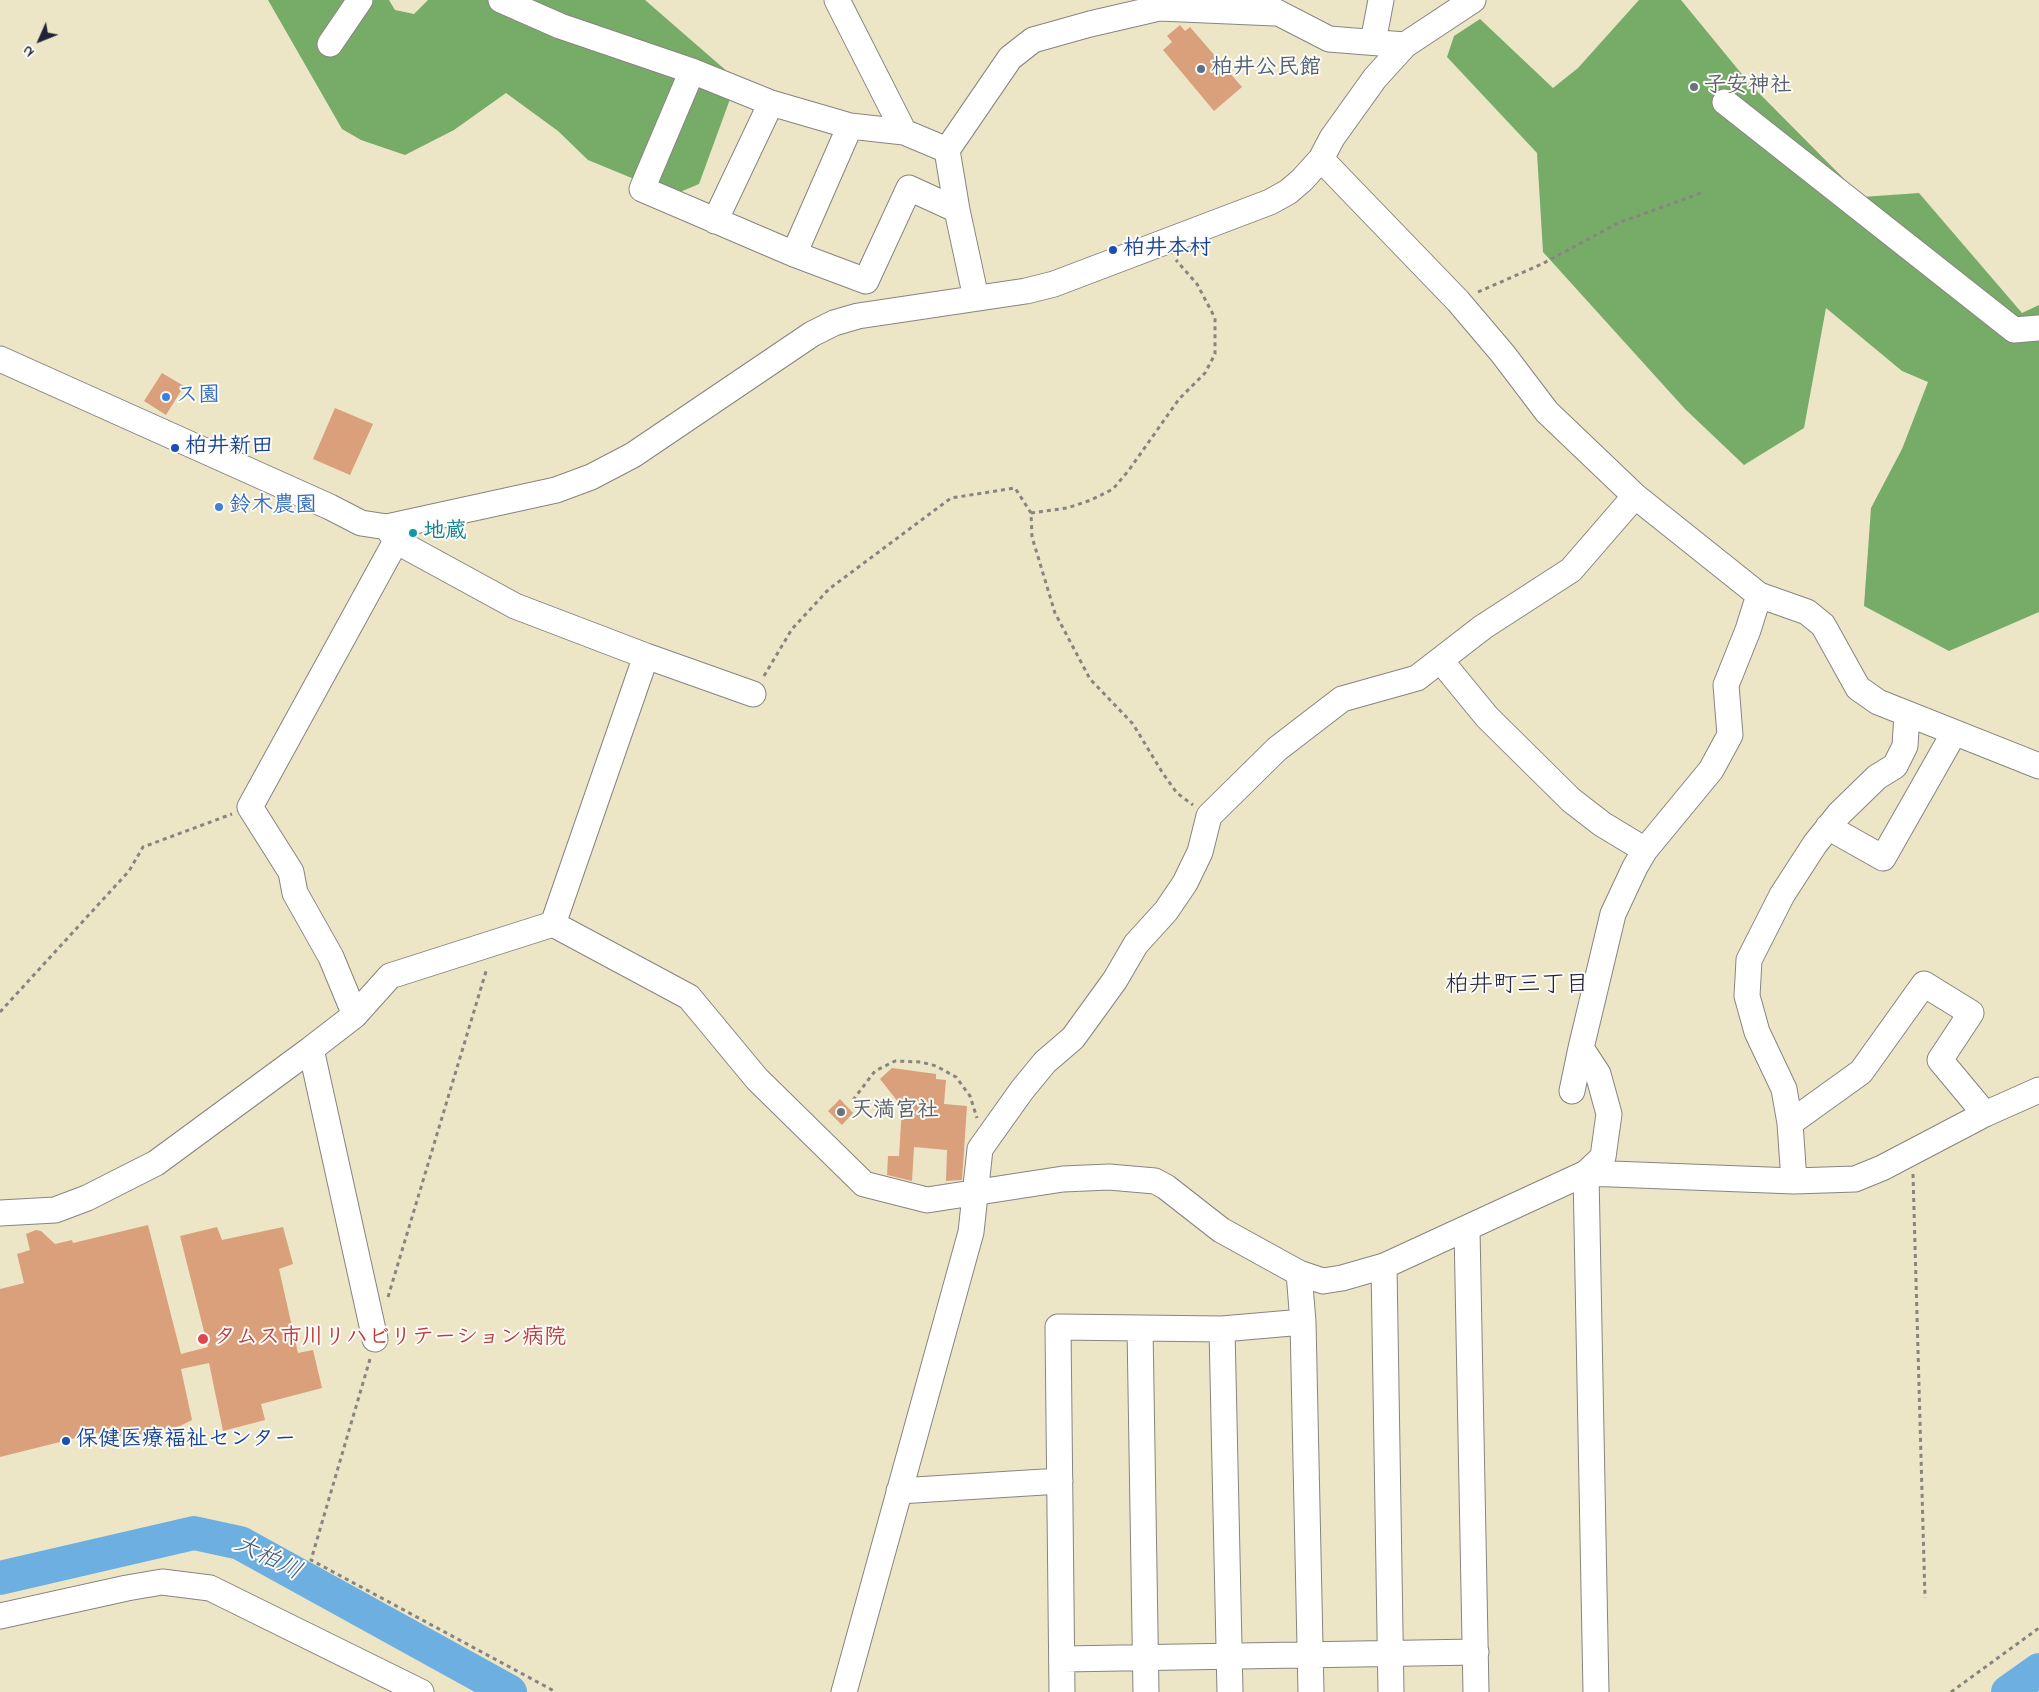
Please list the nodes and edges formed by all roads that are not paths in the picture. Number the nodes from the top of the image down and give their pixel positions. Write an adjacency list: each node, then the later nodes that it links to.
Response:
1 (360, 0): 8 (street)
2 (501, 0): 10 (street)
3 (837, 0): 14 (street)
4 (1380, 0): 7 (street)
5 (1260, 3): 7 (street); 15 (street)
6 (1463, 4): 9 (street)
7 (1373, 42): 9 (street)
8 (330, 44)
9 (1406, 45): 16 (street)
10 (692, 71): 12 (street); 18 (street)
11 (1726, 102): 21 (street)
12 (771, 103): 13 (street); 18 (street)
13 (850, 126): 14 (street); 19 (street)
14 (904, 132): 15 (street)
15 (947, 150): 17 (street)
16 (1321, 159): 20 (street); 23 (street)
17 (957, 210): 19 (street); 20 (street)
18 (715, 221): 19 (street)
19 (794, 254)
20 (976, 298): 24 (street)
21 (2039, 328)
22 (0, 359): 24 (street)
23 (1634, 496): 25 (street); 27 (street)
24 (392, 534): 26 (street); 35 (street)
25 (1759, 595): 29 (street); 33 (street)
26 (646, 656): 28 (street); 34 (street)
27 (1441, 661): 33 (street); 44 (street)
28 (753, 694)
29 (1907, 714): 30 (street); 32 (street)
30 (1954, 733): 31 (street); 32 (street)
31 (2039, 766)
32 (1828, 827): 41 (street)
33 (1645, 850): 36 (street)
34 (553, 924): 35 (street); 44 (street)
35 (355, 1015): 37 (street)
36 (1582, 1048): 39 (street); 42 (street)
37 (312, 1050): 45 (street); 52 (street)
38 (2039, 1090): 40 (street)
39 (1572, 1091)
40 (1985, 1114): 41 (street); 43 (street)
41 (1790, 1123): 43 (street)
42 (1586, 1173): 43 (street); 46 (street); 70 (street)
43 (1794, 1181)
44 (976, 1194): 48 (street); 54 (street)
45 (0, 1213)
46 (1467, 1228): 47 (street); 56 (street)
47 (1384, 1266): 48 (street); 57 (street)
48 (1299, 1273): 49 (street)
49 (1303, 1322): 51 (street); 58 (street)
50 (1140, 1328): 51 (street); 53 (street); 60 (street)
51 (1222, 1329): 59 (street)
52 (376, 1339)
53 (1060, 1481): 54 (street); 61 (street)
54 (898, 1491): 63 (street)
55 (0, 1616): 62 (street)
56 (1476, 1652): 57 (street); 69 (street)
57 (1390, 1653): 58 (street); 68 (street)
58 (1311, 1655): 59 (street); 67 (street)
59 (1230, 1656): 60 (street); 66 (street)
60 (1146, 1658): 61 (street); 65 (street)
61 (1063, 1659): 64 (street)
62 (422, 1692)
63 (844, 1692)
64 (1062, 1692)
65 (1146, 1692)
66 (1230, 1692)
67 (1311, 1692)
68 (1391, 1692)
69 (1476, 1692)
70 (1596, 1692)

